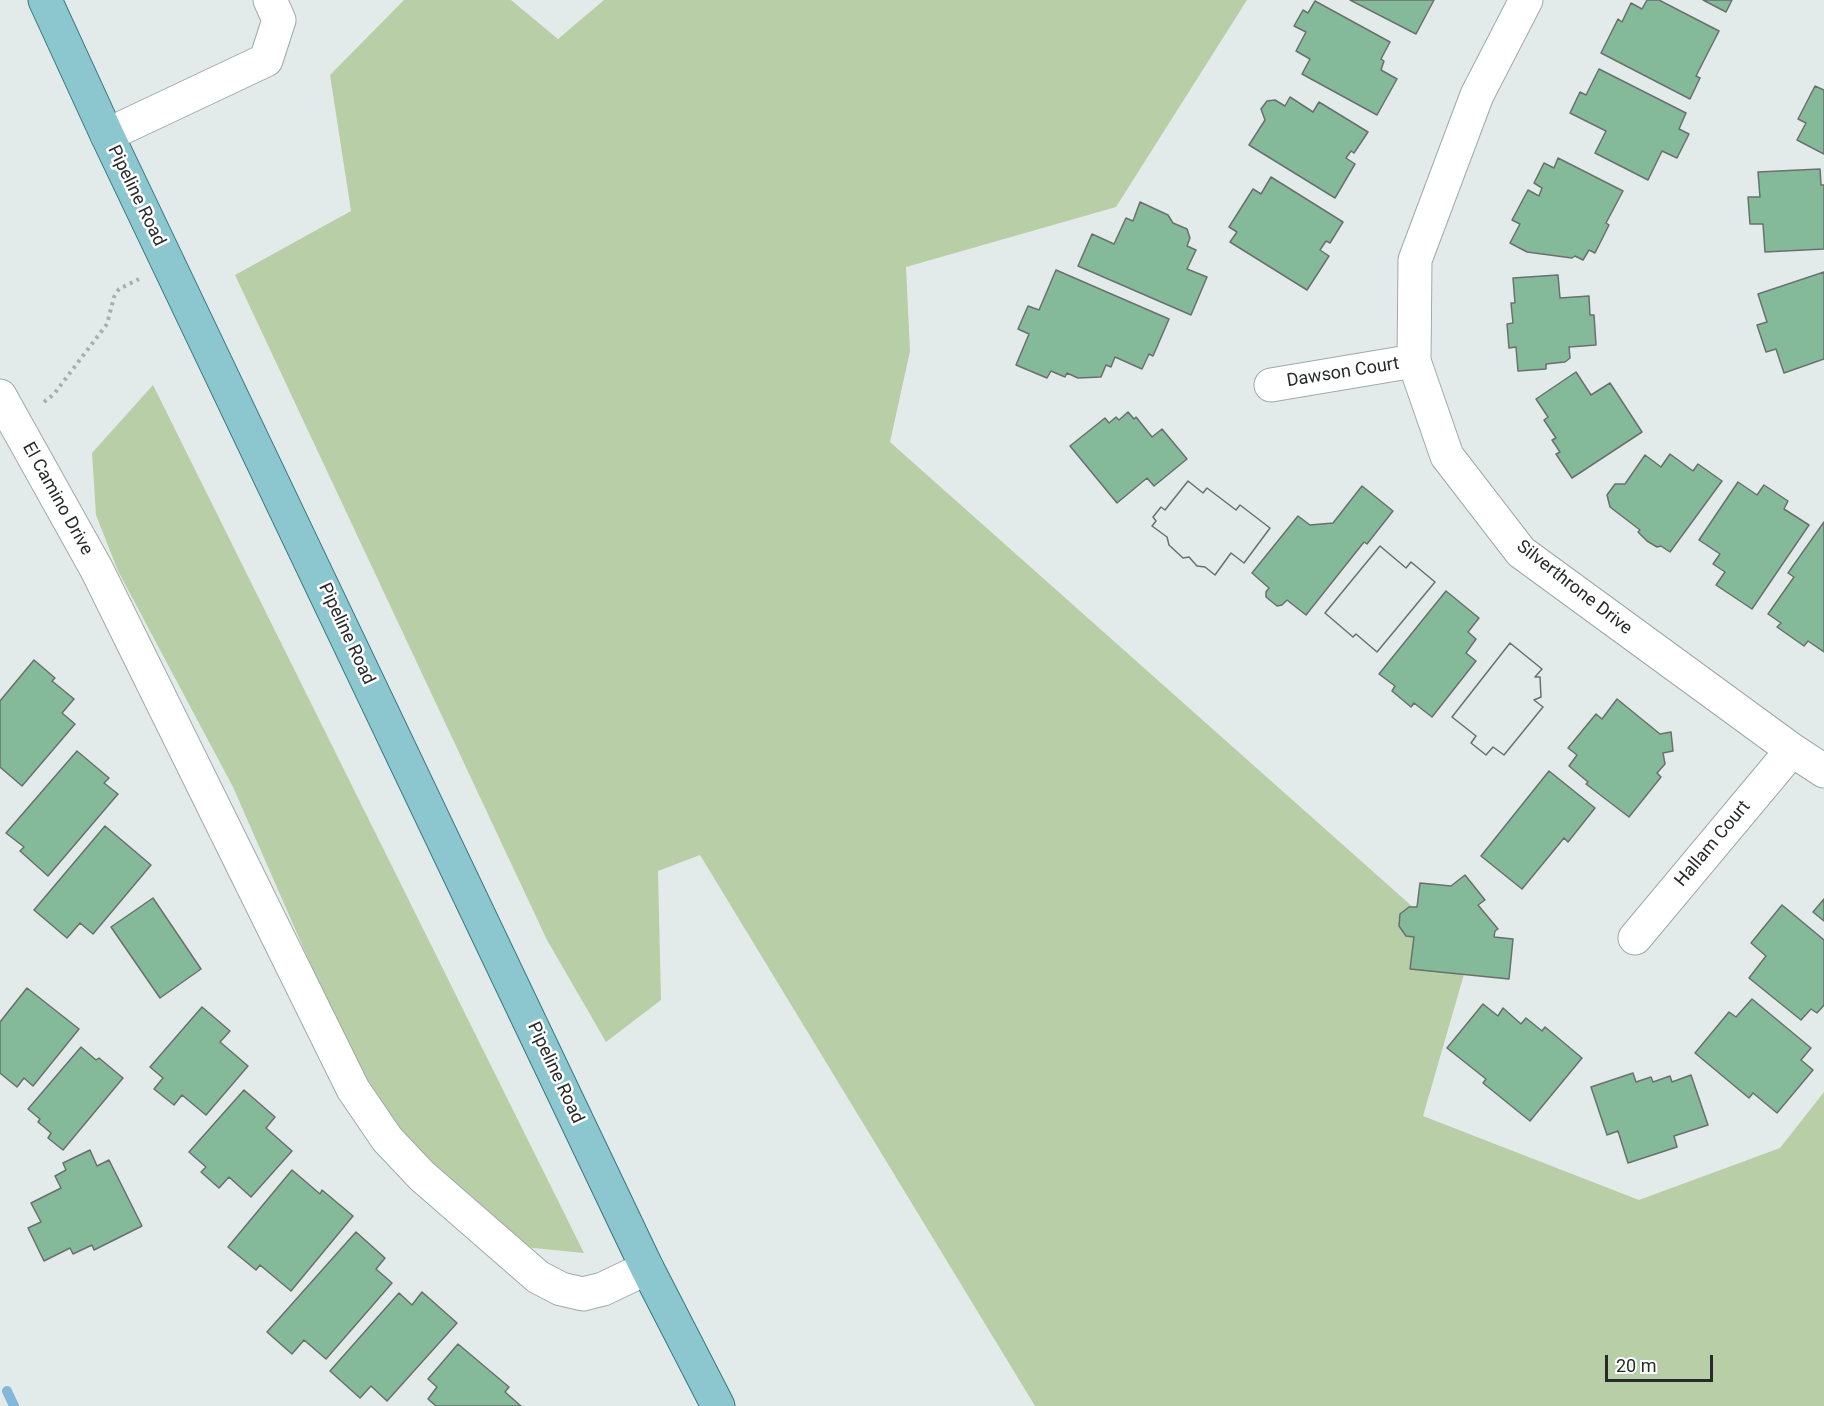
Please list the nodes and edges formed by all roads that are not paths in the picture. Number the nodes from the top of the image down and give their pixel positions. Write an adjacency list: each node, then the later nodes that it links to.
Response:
1 (45, 0): 4 (main road, Pipeline Road)
2 (270, 0): 4 (street)
3 (1526, 0): 5 (street, Silverthrone Drive)
4 (107, 135): 11 (main road, Pipeline Road)
5 (1414, 361): 6 (street, Dawson Court); 8 (street, Silverthrone Drive)
6 (1271, 385)
7 (0, 396): 11 (street, El Camino Drive)
8 (1792, 750): 9 (street, Silverthrone Drive); 10 (street, Hallam Court)
9 (1824, 771)
10 (1635, 938)
11 (647, 1268): 12 (main road, Pipeline Road)
12 (718, 1406)

